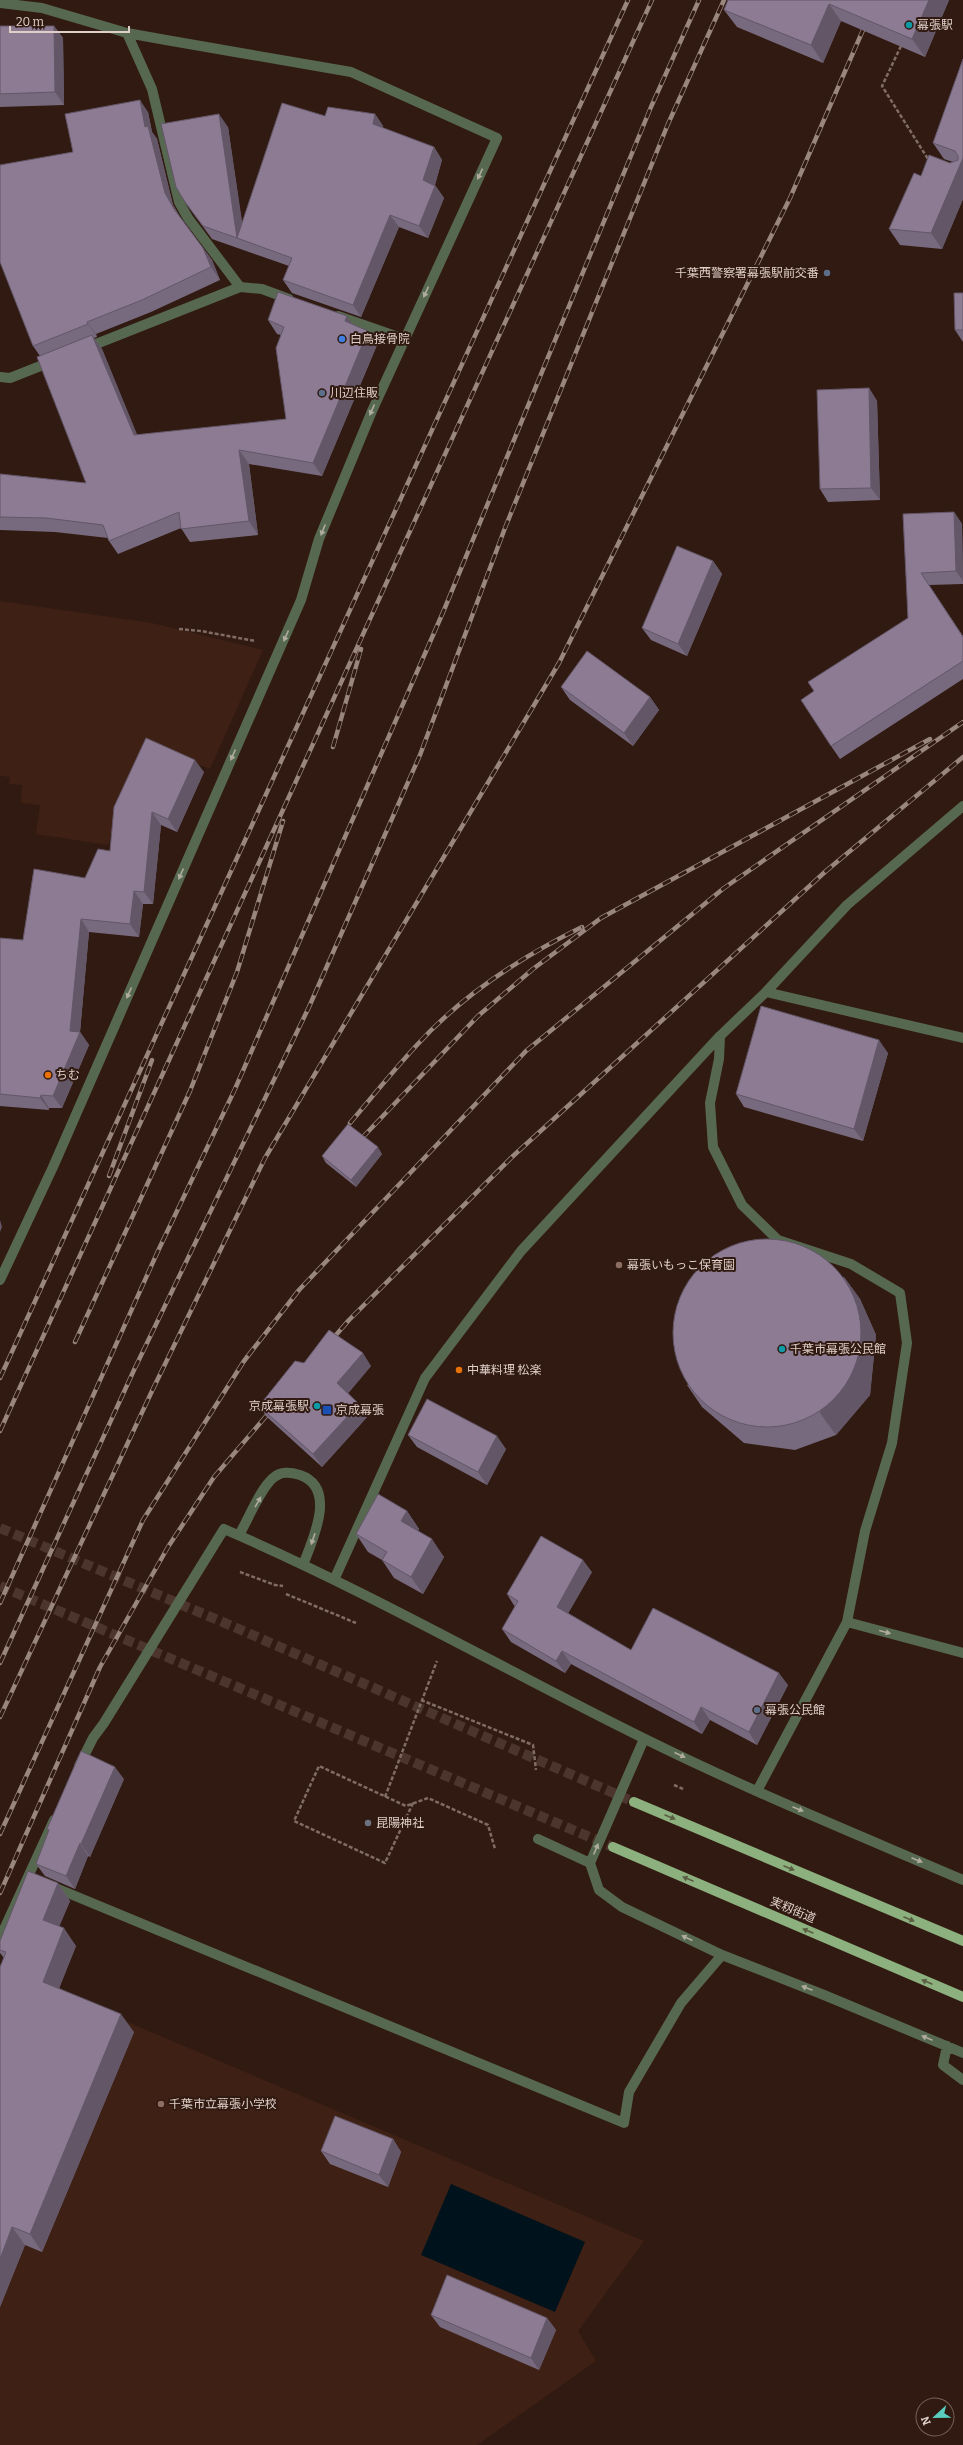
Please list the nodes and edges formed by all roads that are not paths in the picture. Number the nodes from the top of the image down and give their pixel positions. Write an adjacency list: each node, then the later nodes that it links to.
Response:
1 (0, 4): 2 (street)
2 (127, 32): 3 (street); 6 (street, one-way to 6)
3 (240, 287): 4 (street); 7 (street)
4 (299, 302)
5 (329, 313): 6 (street)
6 (404, 339): 14 (street, one-way to 14)
7 (77, 352)
8 (62, 357): 9 (street)
9 (0, 378)
10 (963, 806): 11 (street)
11 (766, 992): 12 (street); 13 (street)
12 (720, 1036): 17 (street); 18 (street)
13 (963, 1038)
14 (0, 1280)
15 (239, 1536): 16 (street); 16 (street, one-way to 16); 21 (street)
16 (304, 1565): 17 (street)
17 (334, 1580): 20 (street)
18 (847, 1622): 19 (street, one-way to 19); 22 (street)
19 (963, 1653)
20 (644, 1739): 22 (street, one-way to 22); 27 (street, one-way to 20)
21 (76, 1772)
22 (756, 1791): 29 (street, one-way to 29)
23 (634, 1802): 31 (main road, one-way to 31)
24 (60, 1807): 28 (street)
25 (538, 1839): 27 (street)
26 (613, 1847): 33 (main road, 実籾街道, one-way to 26)
27 (590, 1863): 32 (street, one-way to 27)
28 (35, 1879): 30 (street); 32 (street)
29 (963, 1880)
30 (0, 1938)
31 (963, 1941)
32 (722, 1955): 34 (street, one-way to 32)
33 (963, 1997)
34 (947, 2046): 35 (street); 36 (street)
35 (963, 2053)
36 (963, 2080)

